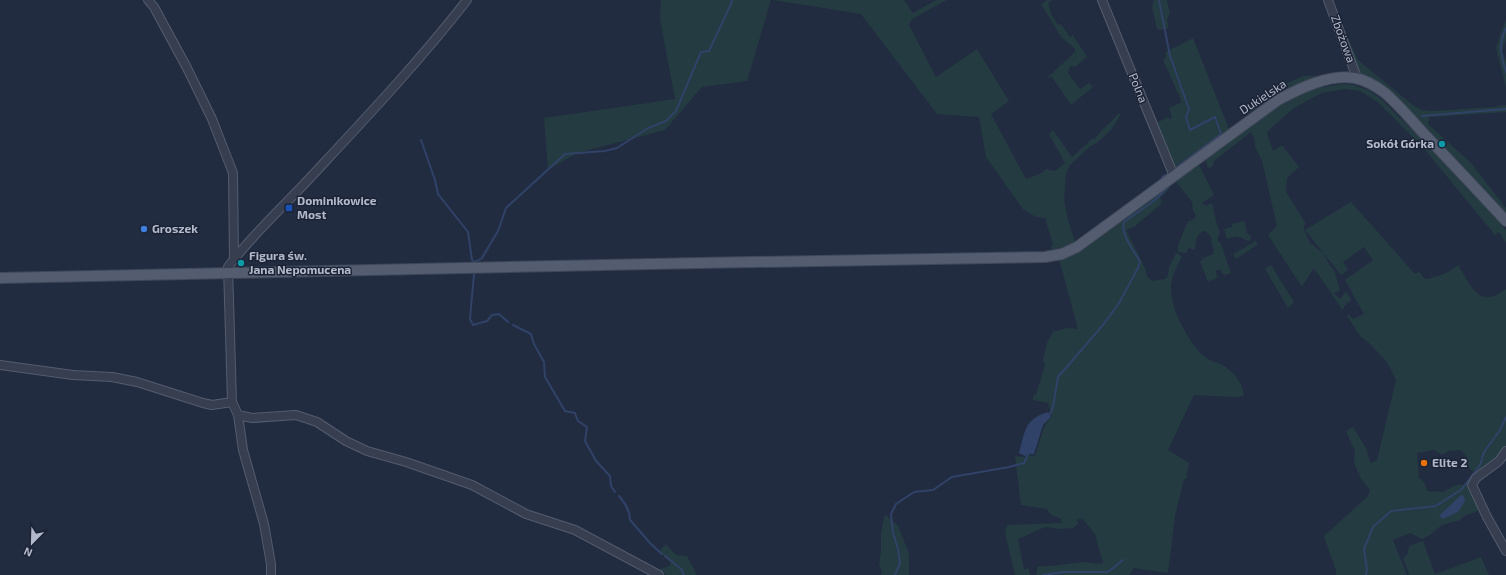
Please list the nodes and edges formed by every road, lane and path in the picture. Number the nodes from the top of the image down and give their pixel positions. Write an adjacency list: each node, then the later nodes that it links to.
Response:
1 (148, 0): 8 (street)
2 (467, 0): 8 (street)
3 (1102, 0): 6 (street, Polna)
4 (1328, 0): 5 (street, Zbożowa)
5 (1357, 78): 6 (main road, Dukielska); 7 (main road, Dukielska)
6 (1174, 176): 9 (main road, Dukielska)
7 (1506, 221)
8 (234, 259): 9 (street)
9 (228, 273): 10 (main road, Dukielska); 12 (street)
10 (0, 278)
11 (0, 365): 12 (street)
12 (232, 402): 13 (street)
13 (238, 415): 16 (street); 17 (street)
14 (1506, 451): 15 (street)
15 (1506, 551)
16 (271, 575)
17 (660, 575)

